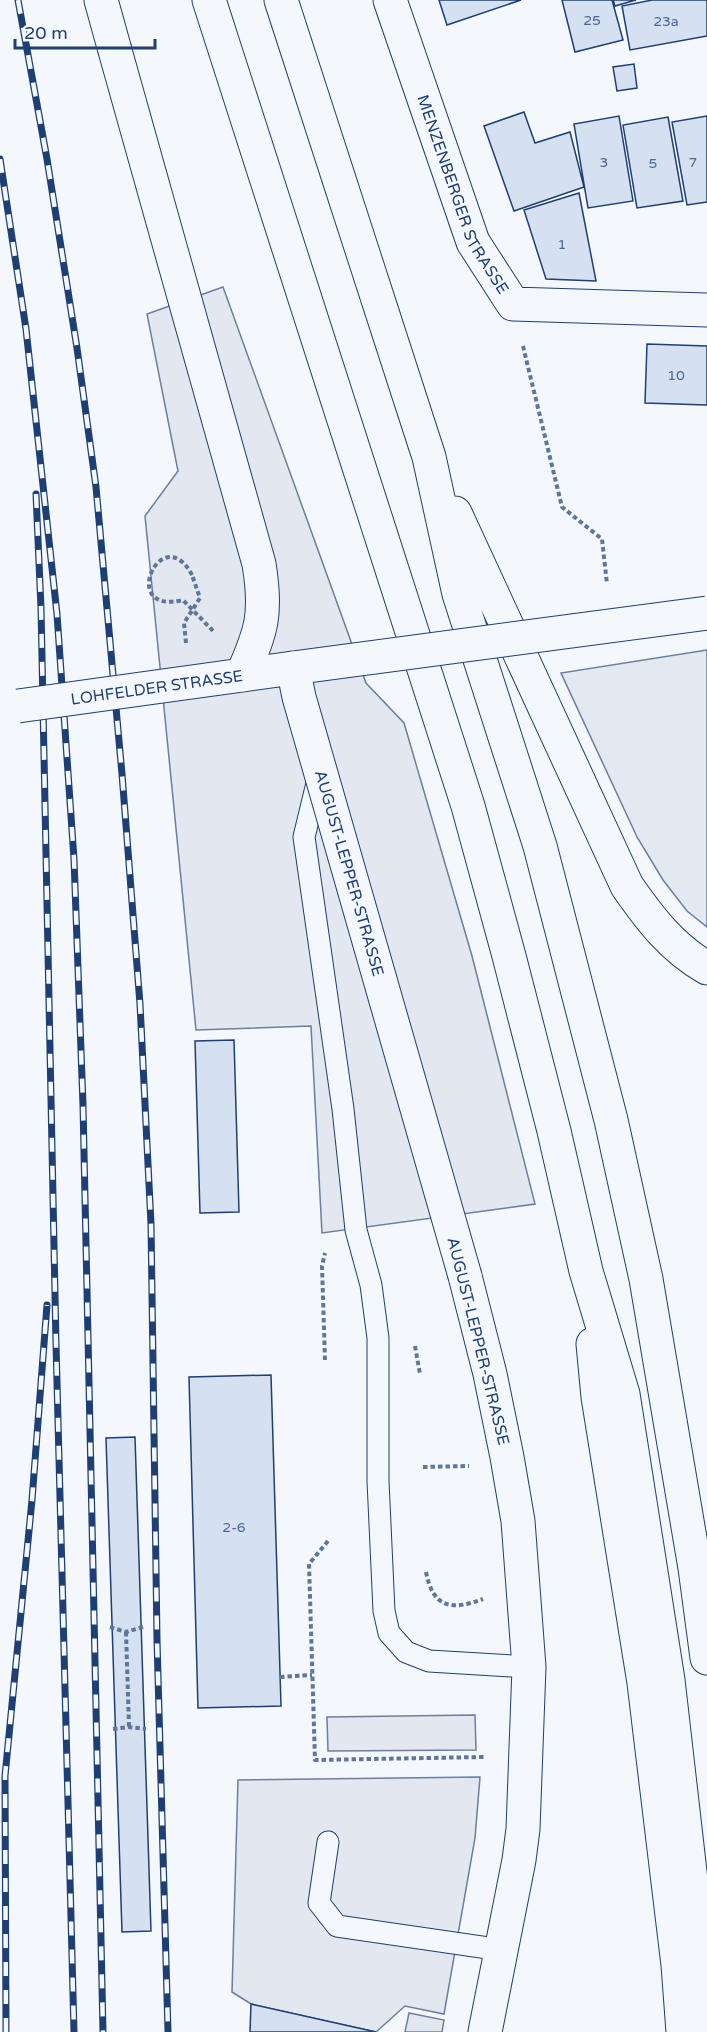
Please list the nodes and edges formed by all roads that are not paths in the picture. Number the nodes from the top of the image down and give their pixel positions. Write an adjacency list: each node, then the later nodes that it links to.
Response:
1 (100, 0): 9 (main road, bridge)
2 (210, 0): 13 (main road)
3 (281, 0): 6 (main road)
4 (390, 0): 5 (main road, MENZENBERGER STRASSE)
5 (707, 310)
6 (429, 457): 12 (main road); 14 (main road)
7 (707, 613): 8 (main road, bridge)
8 (293, 668): 9 (main road, LOHFELDER STRASSE, bridge); 15 (main road, AUGUST-LEPPER-STRASSE, bridge)
9 (242, 675): 10 (main road, LOHFELDER STRASSE, bridge)
10 (18, 706)
11 (325, 748): 15 (lane)
12 (707, 968)
13 (586, 1271): 18 (main road); 20 (main road)
14 (707, 1658)
15 (529, 1667): 17 (main road, AUGUST-LEPPER-STRASSE)
16 (328, 1842): 17 (lane)
17 (502, 1950): 19 (main road, AUGUST-LEPPER-STRASSE)
18 (707, 2020)
19 (485, 2032)
20 (684, 2032)

